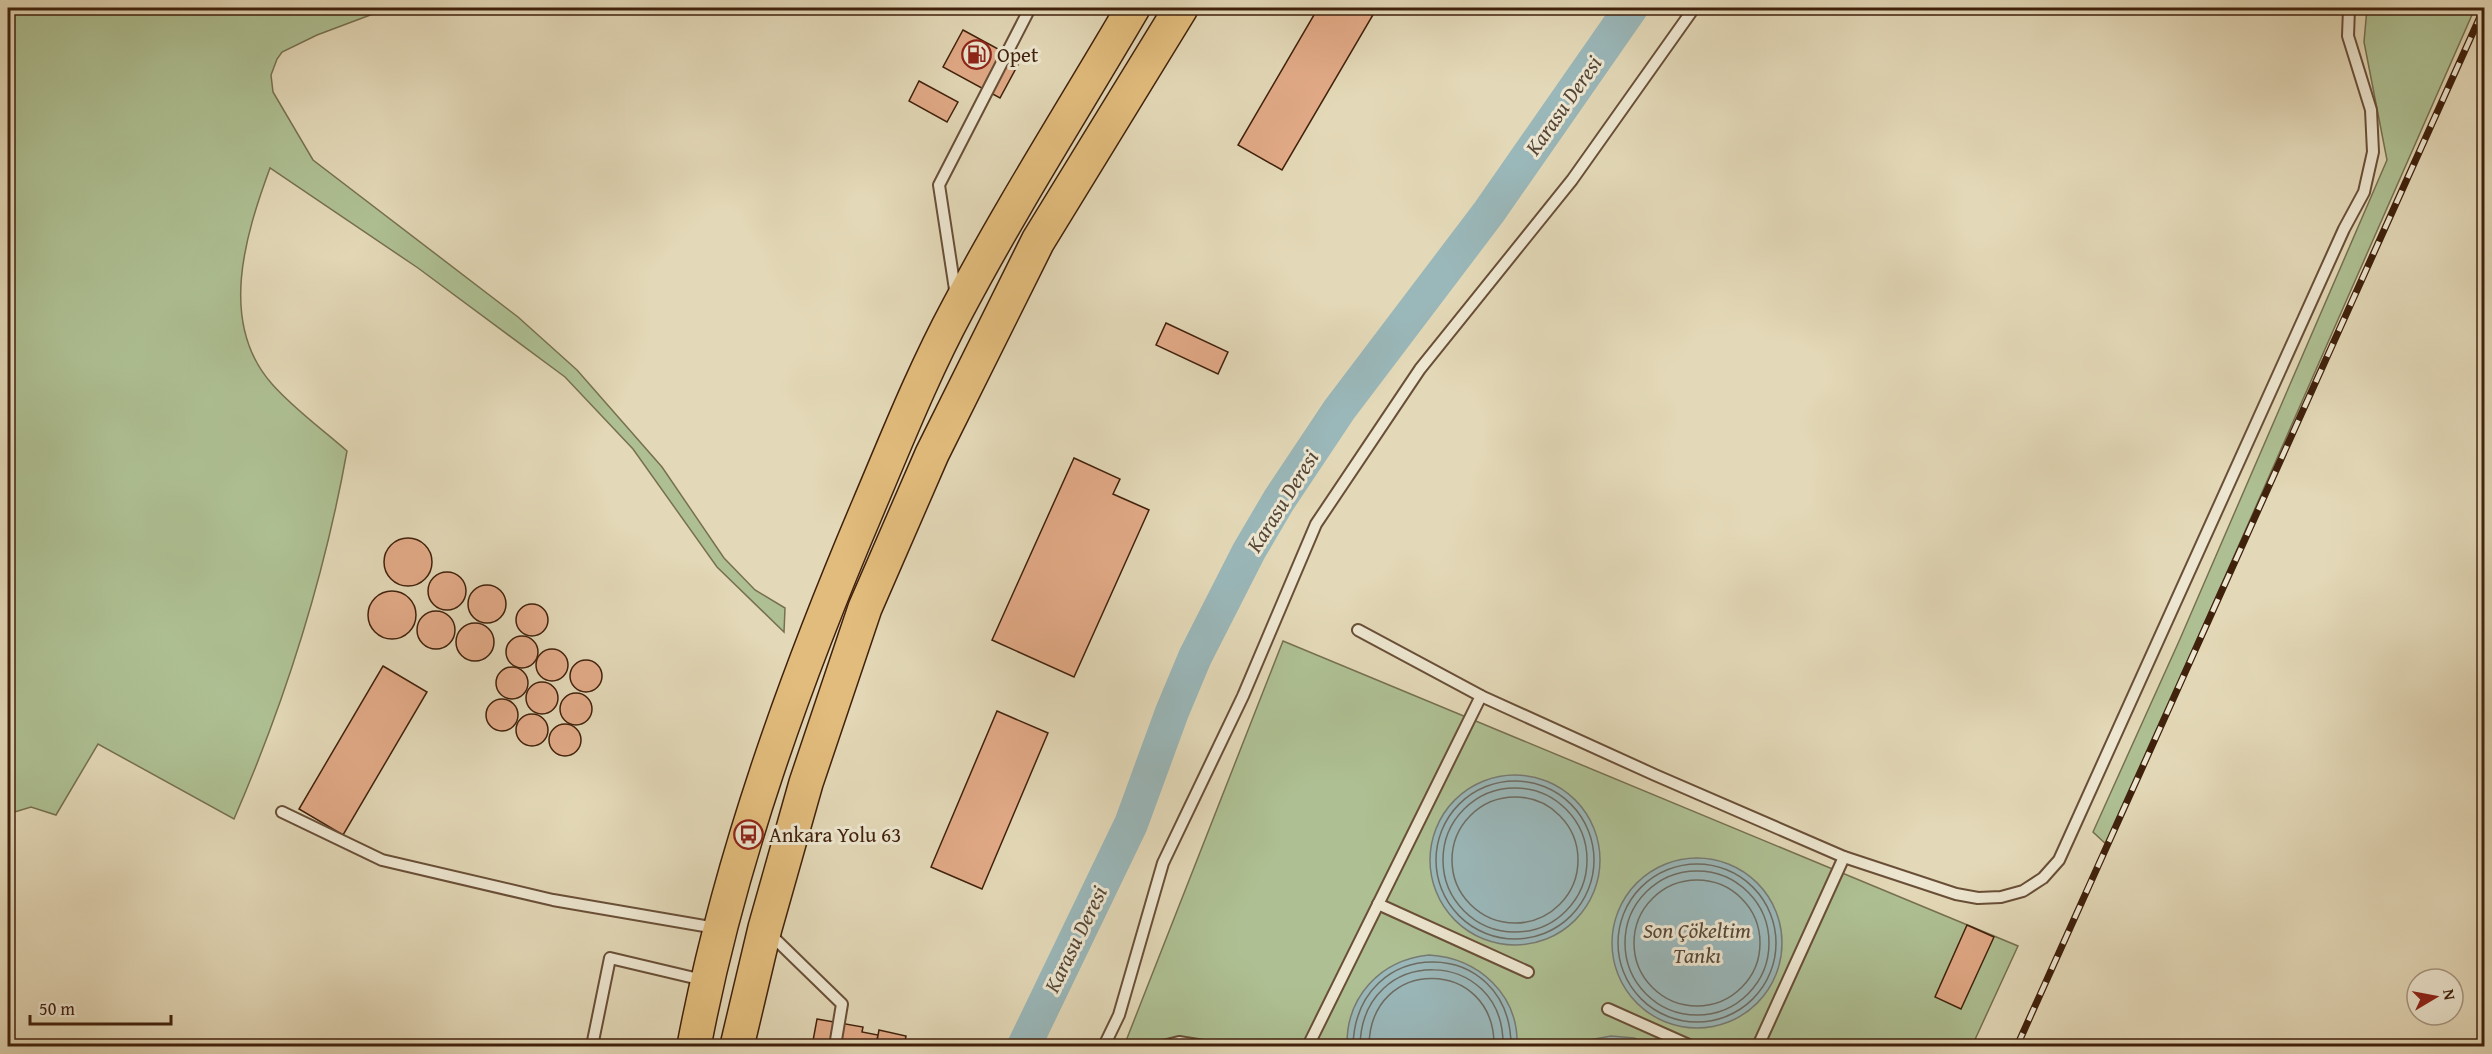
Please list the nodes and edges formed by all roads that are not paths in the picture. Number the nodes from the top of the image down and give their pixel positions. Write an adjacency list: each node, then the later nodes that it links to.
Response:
1 (1030, 8): 6 (lane)
2 (1133, 8): 6 (highway)
3 (1181, 8): 12 (highway)
4 (1694, 8): 21 (lane)
5 (2349, 8): 10 (lane)
6 (958, 309): 13 (highway)
7 (1358, 630): 8 (lane)
8 (1481, 696): 10 (lane); 11 (lane)
9 (282, 812): 13 (lane)
10 (1844, 857): 26 (lane)
11 (1378, 904): 14 (lane); 24 (lane)
12 (765, 928): 19 (highway); 20 (lane)
13 (719, 929): 15 (highway)
14 (1528, 972)
15 (706, 980): 17 (lane); 18 (highway)
16 (1608, 1009): 25 (lane)
17 (592, 1047)
18 (694, 1047)
19 (737, 1047)
20 (836, 1047)
21 (1104, 1047)
22 (1164, 1047): 23 (lane)
23 (1204, 1047)
24 (1308, 1047)
25 (1691, 1047)
26 (1758, 1047)

